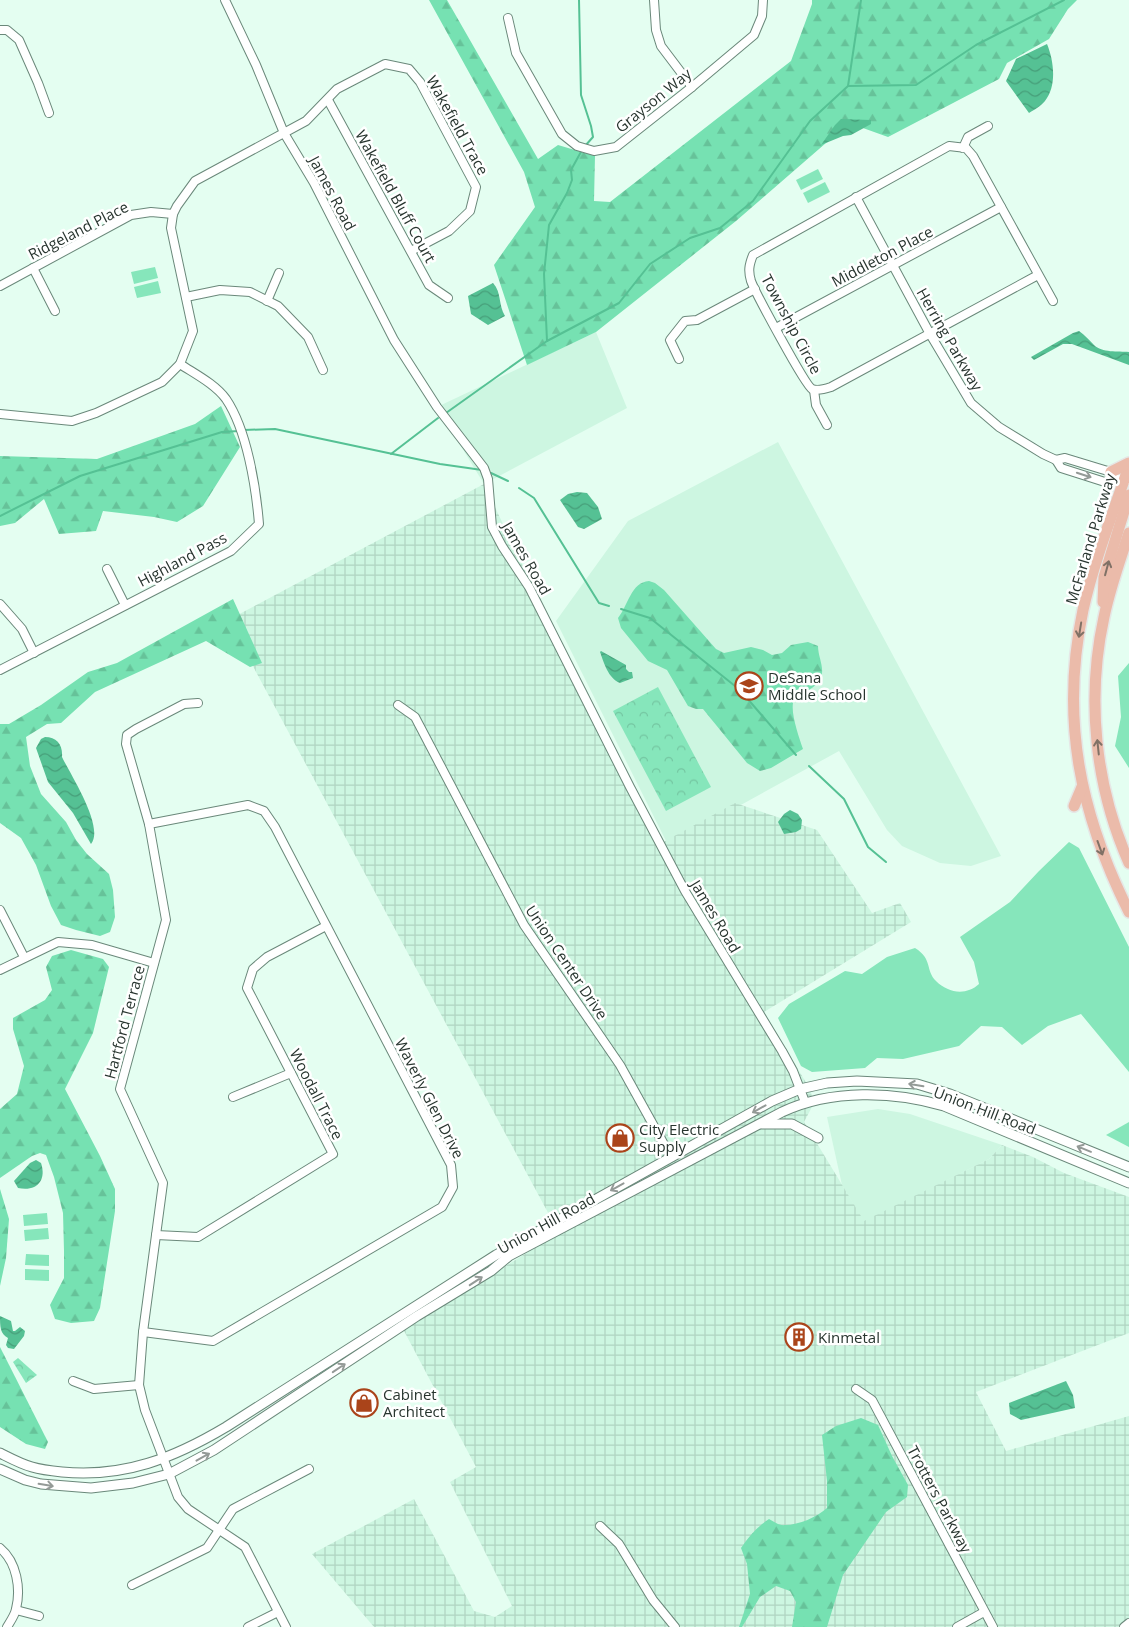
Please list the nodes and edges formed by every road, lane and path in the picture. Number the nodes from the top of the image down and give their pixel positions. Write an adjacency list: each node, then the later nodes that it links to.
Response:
1 (225, 0): 10 (street, James Road)
2 (654, 0): 6 (street)
3 (763, 0): 6 (street, Grayson Way)
4 (508, 18): 6 (street, Grayson Way)
5 (0, 30): 8 (street)
6 (692, 87)
7 (328, 100): 10 (street, Wakefield Trace); 15 (street, Wakefield Bluff Court); 15 (street, Wakefield Trace)
8 (49, 112)
9 (988, 126): 11 (street)
10 (284, 133): 14 (street, Wakefield Trace); 59 (street, James Road)
11 (963, 148): 12 (street, Township Circle); 13 (street)
12 (856, 197): 16 (street, Herring Parkway); 21 (street, Township Circle)
13 (1001, 207): 16 (street, Middleton Place); 19 (street)
14 (173, 214): 17 (street, Ridgeland Place); 22 (street)
15 (411, 251): 23 (street, Wakefield Bluff Court)
16 (893, 266): 27 (street, Middleton Place); 28 (street, Herring Parkway)
17 (33, 268): 20 (street, Ridgeland Place); 26 (street)
18 (279, 273): 24 (street)
19 (1038, 275): 25 (street); 28 (street, Township Circle)
20 (0, 286)
21 (755, 289): 27 (street, Township Circle); 29 (street)
22 (186, 297): 24 (street); 30 (street)
23 (448, 298)
24 (267, 301): 31 (street)
25 (1052, 301)
26 (55, 311)
27 (776, 328): 32 (street, Township Circle)
28 (930, 334): 32 (street, Township Circle); 36 (street, Herring Parkway)
29 (679, 359)
30 (180, 364): 33 (street); 42 (street, Highland Pass)
31 (323, 370)
32 (814, 390): 34 (street)
33 (0, 414)
34 (827, 425)
35 (1129, 464): 36 (main road)
36 (1120, 478): 37 (main road); 48 (main road, McFarland Parkway, one-way to 48)
37 (1129, 492)
38 (1129, 495): 43 (main road, one-way to 38)
39 (1129, 533): 43 (main road)
40 (107, 569): 42 (street)
41 (0, 604): 44 (street)
42 (125, 605): 44 (street, Highland Pass)
43 (1104, 616): 51 (main road, one-way to 43)
44 (34, 653): 45 (street, Highland Pass)
45 (0, 670)
46 (198, 703): 50 (street, Hartford Terrace)
47 (398, 705): 64 (street, Union Center Drive)
48 (1082, 786): 49 (main road); 53 (main road, McFarland Parkway, one-way to 53)
49 (1074, 806)
50 (149, 824): 54 (street, Waverly Glen Drive); 56 (street, Hartford Terrace)
51 (1129, 863)
52 (0, 910): 55 (street)
53 (1128, 910)
54 (326, 926): 58 (street, Woodall Trace); 68 (street, Waverly Glen Drive)
55 (24, 957): 56 (street); 57 (street)
56 (154, 963): 67 (street, Hartford Terrace)
57 (0, 970)
58 (291, 1073): 60 (street); 67 (street, Woodall Trace)
59 (800, 1089): 61 (street, James Road); 64 (street, Union Hill Road, one-way to 64); 65 (street, Union Hill Road, one-way to 59)
60 (233, 1097)
61 (805, 1102): 62 (street, Union Hill Road); 66 (street, Union Hill Road)
62 (760, 1124): 63 (street); 76 (street, Union Hill Road, one-way to 62)
63 (818, 1138)
64 (671, 1157): 73 (street, Union Hill Road, one-way to 73)
65 (1129, 1167)
66 (1129, 1183)
67 (156, 1235): 68 (street, Hartford Terrace)
68 (143, 1332): 70 (street, Hartford Terrace)
69 (73, 1381): 70 (street)
70 (139, 1385): 73 (street, Hartford Terrace)
71 (856, 1389): 83 (street, Trotters Parkway)
72 (0, 1453): 73 (street, Union Hill Road)
73 (162, 1458): 76 (street, Hartford Terrace)
74 (309, 1469): 78 (street)
75 (0, 1470): 76 (street, Union Hill Road, one-way to 76)
76 (169, 1474): 78 (street, Hartford Terrace)
77 (600, 1526): 89 (street)
78 (218, 1530): 80 (street); 82 (street, Hartford Terrace)
79 (0, 1548): 81 (street)
80 (132, 1585)
81 (16, 1610): 84 (street); 86 (street)
82 (278, 1612): 87 (street); 88 (street, Hartford Terrace)
83 (984, 1612): 90 (street); 91 (street, Trotters Parkway)
84 (39, 1616)
85 (1129, 1623): 92 (street)
86 (7, 1627)
87 (248, 1627)
88 (286, 1627)
89 (676, 1627)
90 (957, 1627)
91 (993, 1627)
92 (1124, 1627)

